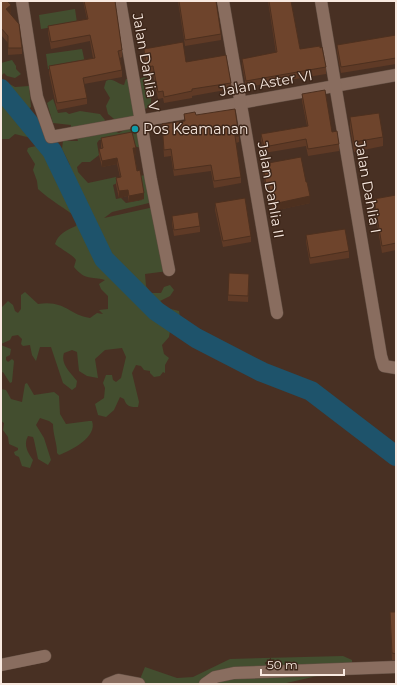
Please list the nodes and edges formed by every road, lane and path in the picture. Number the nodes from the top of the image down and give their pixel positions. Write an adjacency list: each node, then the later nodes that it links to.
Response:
1 (22, 1): 8 (street, Jalan Aster VI)
2 (120, 1): 8 (street, Jalan Dahlia V)
3 (223, 1): 7 (street, Jalan Dahlia II)
4 (321, 1): 6 (street, Jalan Dahlia I)
5 (396, 75): 6 (street, Jalan Aster VI)
6 (336, 86): 7 (street, Jalan Aster VI); 11 (street, Jalan Dahlia I)
7 (240, 103): 8 (street, Jalan Aster VI); 10 (street, Jalan Dahlia II)
8 (142, 121): 9 (street, Jalan Dahlia V)
9 (170, 270)
10 (276, 313)
11 (396, 368)
12 (45, 656): 13 (street)
13 (1, 665)
14 (396, 666): 17 (street)
15 (108, 684): 16 (street)
16 (139, 684)
17 (206, 684)

